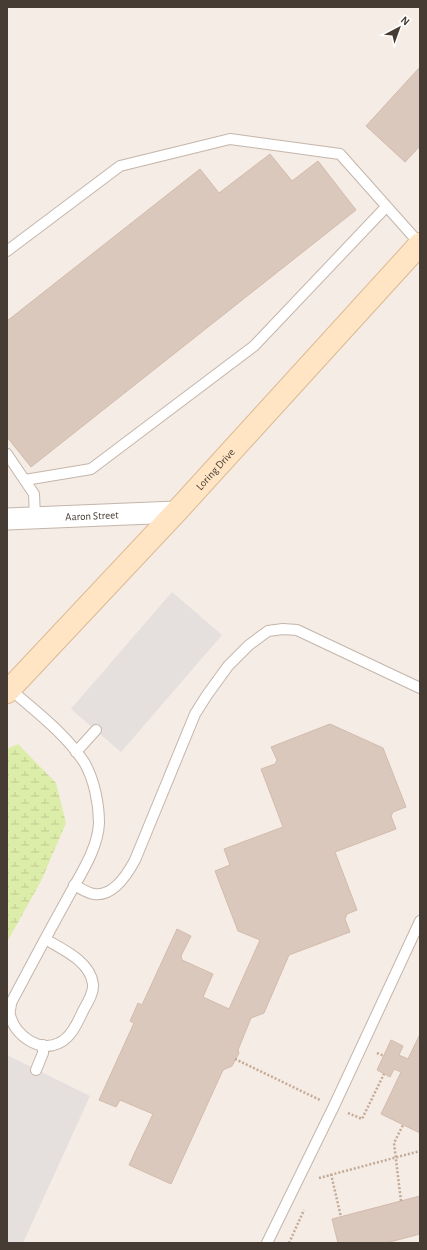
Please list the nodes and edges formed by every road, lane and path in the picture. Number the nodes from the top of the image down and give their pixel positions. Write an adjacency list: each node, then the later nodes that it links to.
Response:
1 (386, 206): 2 (lane); 3 (lane); 5 (lane)
2 (420, 244): 6 (street, Loring Drive)
3 (7, 251)
4 (7, 454): 5 (lane)
5 (25, 480): 7 (lane)
6 (176, 512): 7 (street, Aaron Street); 10 (street, Loring Drive)
7 (35, 518): 8 (street, Aaron Street)
8 (7, 519)
9 (420, 688): 13 (lane)
10 (9, 691): 12 (lane)
11 (96, 730): 12 (lane)
12 (76, 752): 13 (lane)
13 (74, 885): 15 (lane)
14 (420, 921): 21 (lane)
15 (45, 939): 16 (lane); 17 (lane)
16 (8, 1015): 17 (lane)
17 (43, 1045): 19 (lane)
18 (236, 1059): 21 (path)
19 (36, 1070)
20 (384, 1074): 21 (path)
21 (334, 1106): 30 (lane)
22 (403, 1125): 24 (path)
23 (420, 1151): 24 (path)
24 (396, 1157): 25 (path); 27 (path)
25 (331, 1174): 26 (path); 29 (path)
26 (316, 1183)
27 (401, 1201)
28 (307, 1203): 31 (path)
29 (341, 1217)
30 (267, 1243)
31 (289, 1243)

